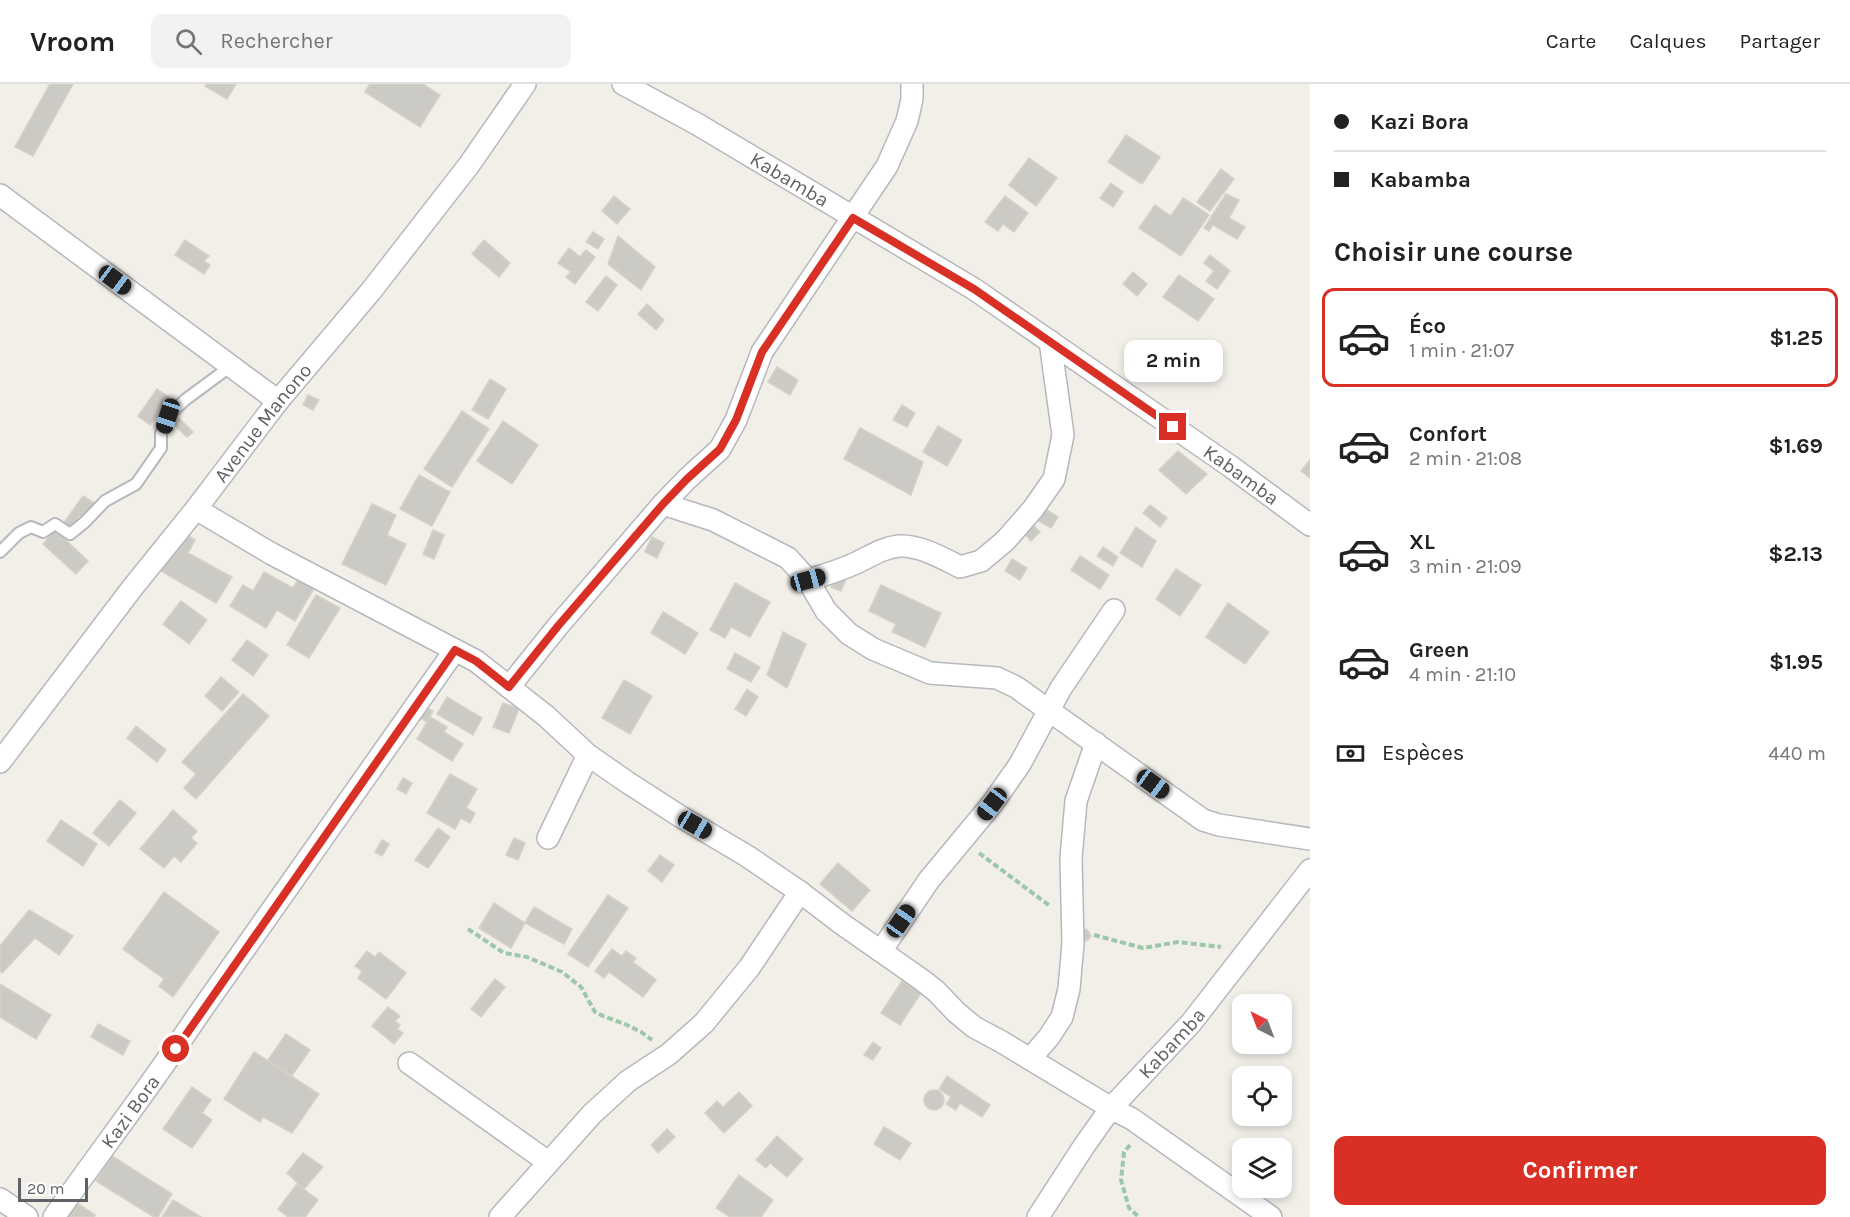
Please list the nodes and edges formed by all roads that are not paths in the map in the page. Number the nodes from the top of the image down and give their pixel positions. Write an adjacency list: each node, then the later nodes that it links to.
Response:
1 (623, 84): 5 (street, Kabamba)
2 (912, 84): 5 (street)
3 (520, 86): 8 (street, Avenue Manono)
4 (0, 195): 7 (street)
5 (853, 218): 6 (street, Kabamba); 9 (street)
6 (1050, 340): 11 (street, Kabamba); 13 (street)
7 (231, 366): 8 (street); 12 (lane)
8 (278, 401): 10 (street, Avenue Manono)
9 (663, 504): 13 (street); 16 (street)
10 (196, 509): 15 (street); 20 (street, Avenue Manono)
11 (1310, 525)
12 (0, 552)
13 (808, 580): 17 (street)
14 (1114, 610): 17 (street)
15 (455, 650): 16 (street); 32 (street, Kazi Bora)
16 (509, 687): 19 (street)
17 (1049, 711): 18 (street); 25 (street)
18 (1096, 743): 22 (street); 26 (street)
19 (588, 755): 21 (street); 24 (street)
20 (0, 762)
21 (548, 838)
22 (1310, 839)
23 (1310, 870): 28 (street, Kabamba)
24 (800, 892): 25 (street); 29 (street)
25 (881, 951): 26 (street)
26 (1030, 1059): 28 (street)
27 (410, 1063): 29 (street)
28 (1111, 1108): 34 (street, Kabamba); 35 (street)
29 (548, 1162): 33 (street)
30 (0, 1198): 31 (street)
31 (27, 1217)
32 (54, 1217)
33 (500, 1217)
34 (1038, 1217)
35 (1271, 1217)

